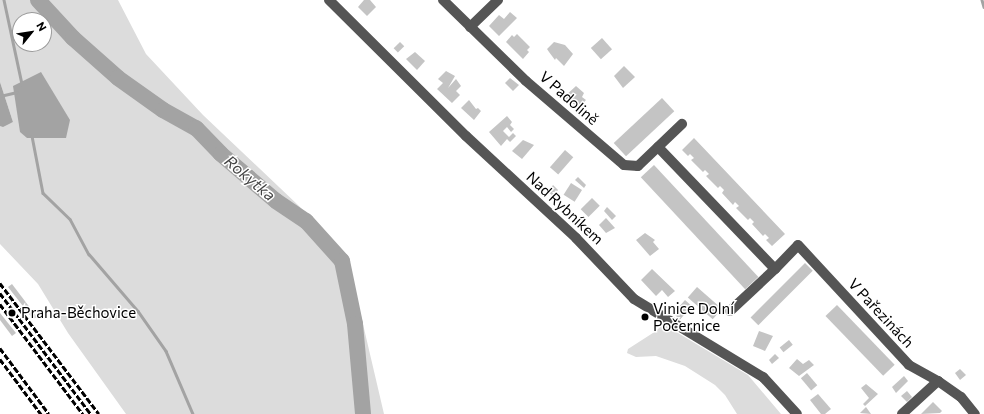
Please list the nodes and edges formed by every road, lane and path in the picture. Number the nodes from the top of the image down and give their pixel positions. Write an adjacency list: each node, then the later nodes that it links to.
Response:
1 (329, 0): 10 (street, Nad Rybníkem)
2 (443, 0): 4 (street, V Padolině)
3 (498, 0): 4 (street)
4 (470, 27): 6 (street, V Padolině)
5 (682, 124): 6 (street, V Padolině)
6 (658, 147): 7 (street)
7 (775, 269): 8 (street, V Pařezinách); 9 (street, V Pařezinách)
8 (730, 311)
9 (938, 381): 11 (street); 12 (street, V Pařezinách)
10 (797, 414)
11 (902, 414)
12 (974, 414)

